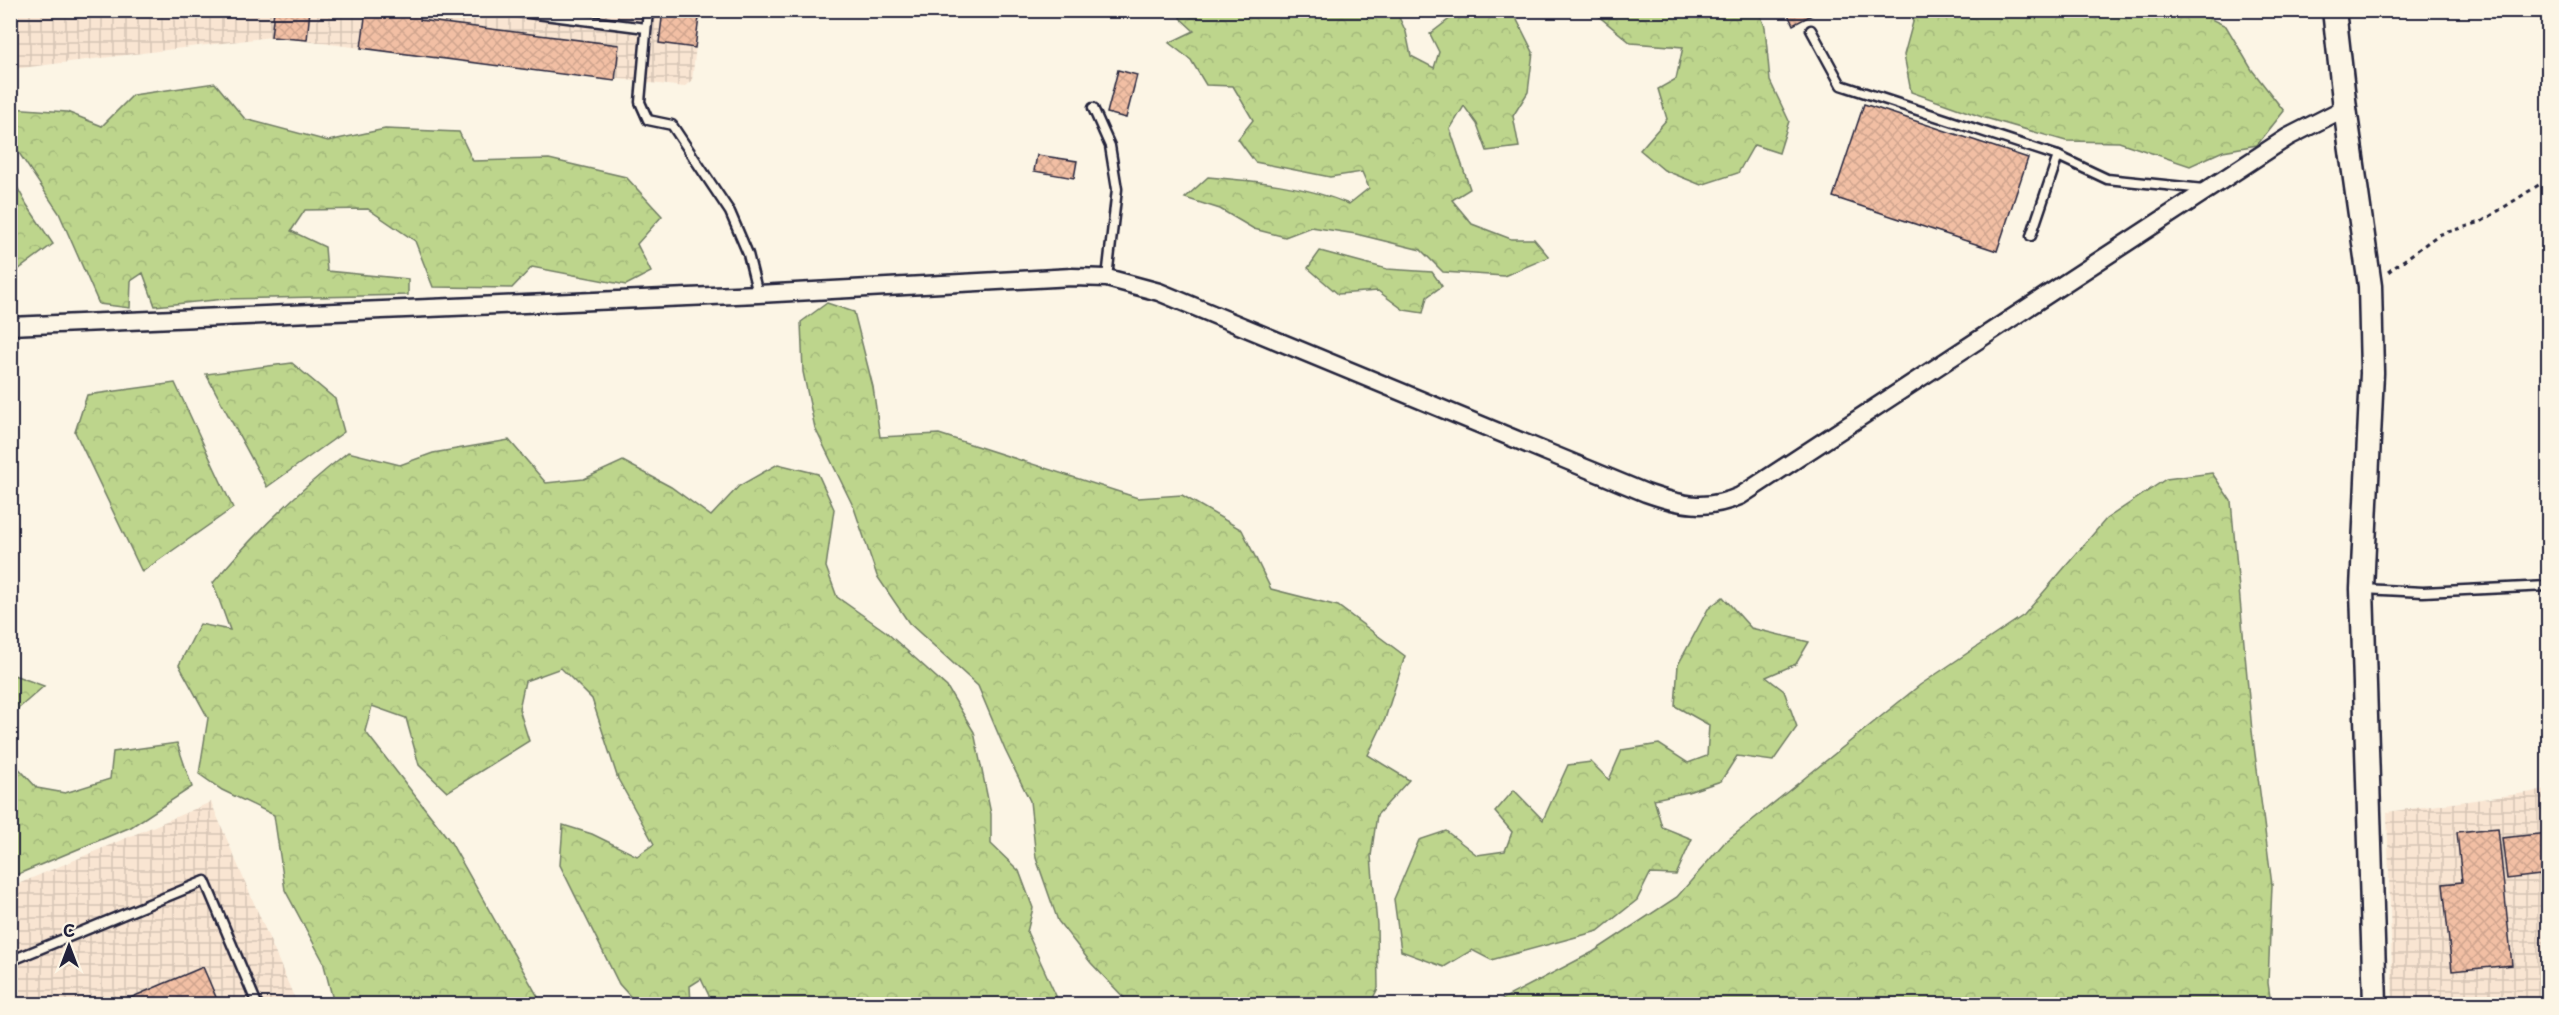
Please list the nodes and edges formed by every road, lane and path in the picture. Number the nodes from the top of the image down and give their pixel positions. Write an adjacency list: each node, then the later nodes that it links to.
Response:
1 (505, 10): 4 (lane)
2 (648, 10): 4 (lane)
3 (2334, 10): 7 (street)
4 (646, 28): 14 (lane)
5 (1811, 30): 8 (lane)
6 (1093, 108): 12 (lane)
7 (2345, 108): 10 (street); 13 (street)
8 (2058, 156): 10 (lane); 11 (lane)
9 (2548, 179): 13 (path)
10 (2208, 190): 12 (street)
11 (2031, 236)
12 (1107, 278): 14 (street)
13 (2370, 286): 17 (street)
14 (758, 294): 15 (street)
15 (10, 326)
16 (2548, 586): 17 (lane)
17 (2362, 589): 20 (street)
18 (10, 961): 19 (lane)
19 (257, 1005)
20 (2375, 1005)

